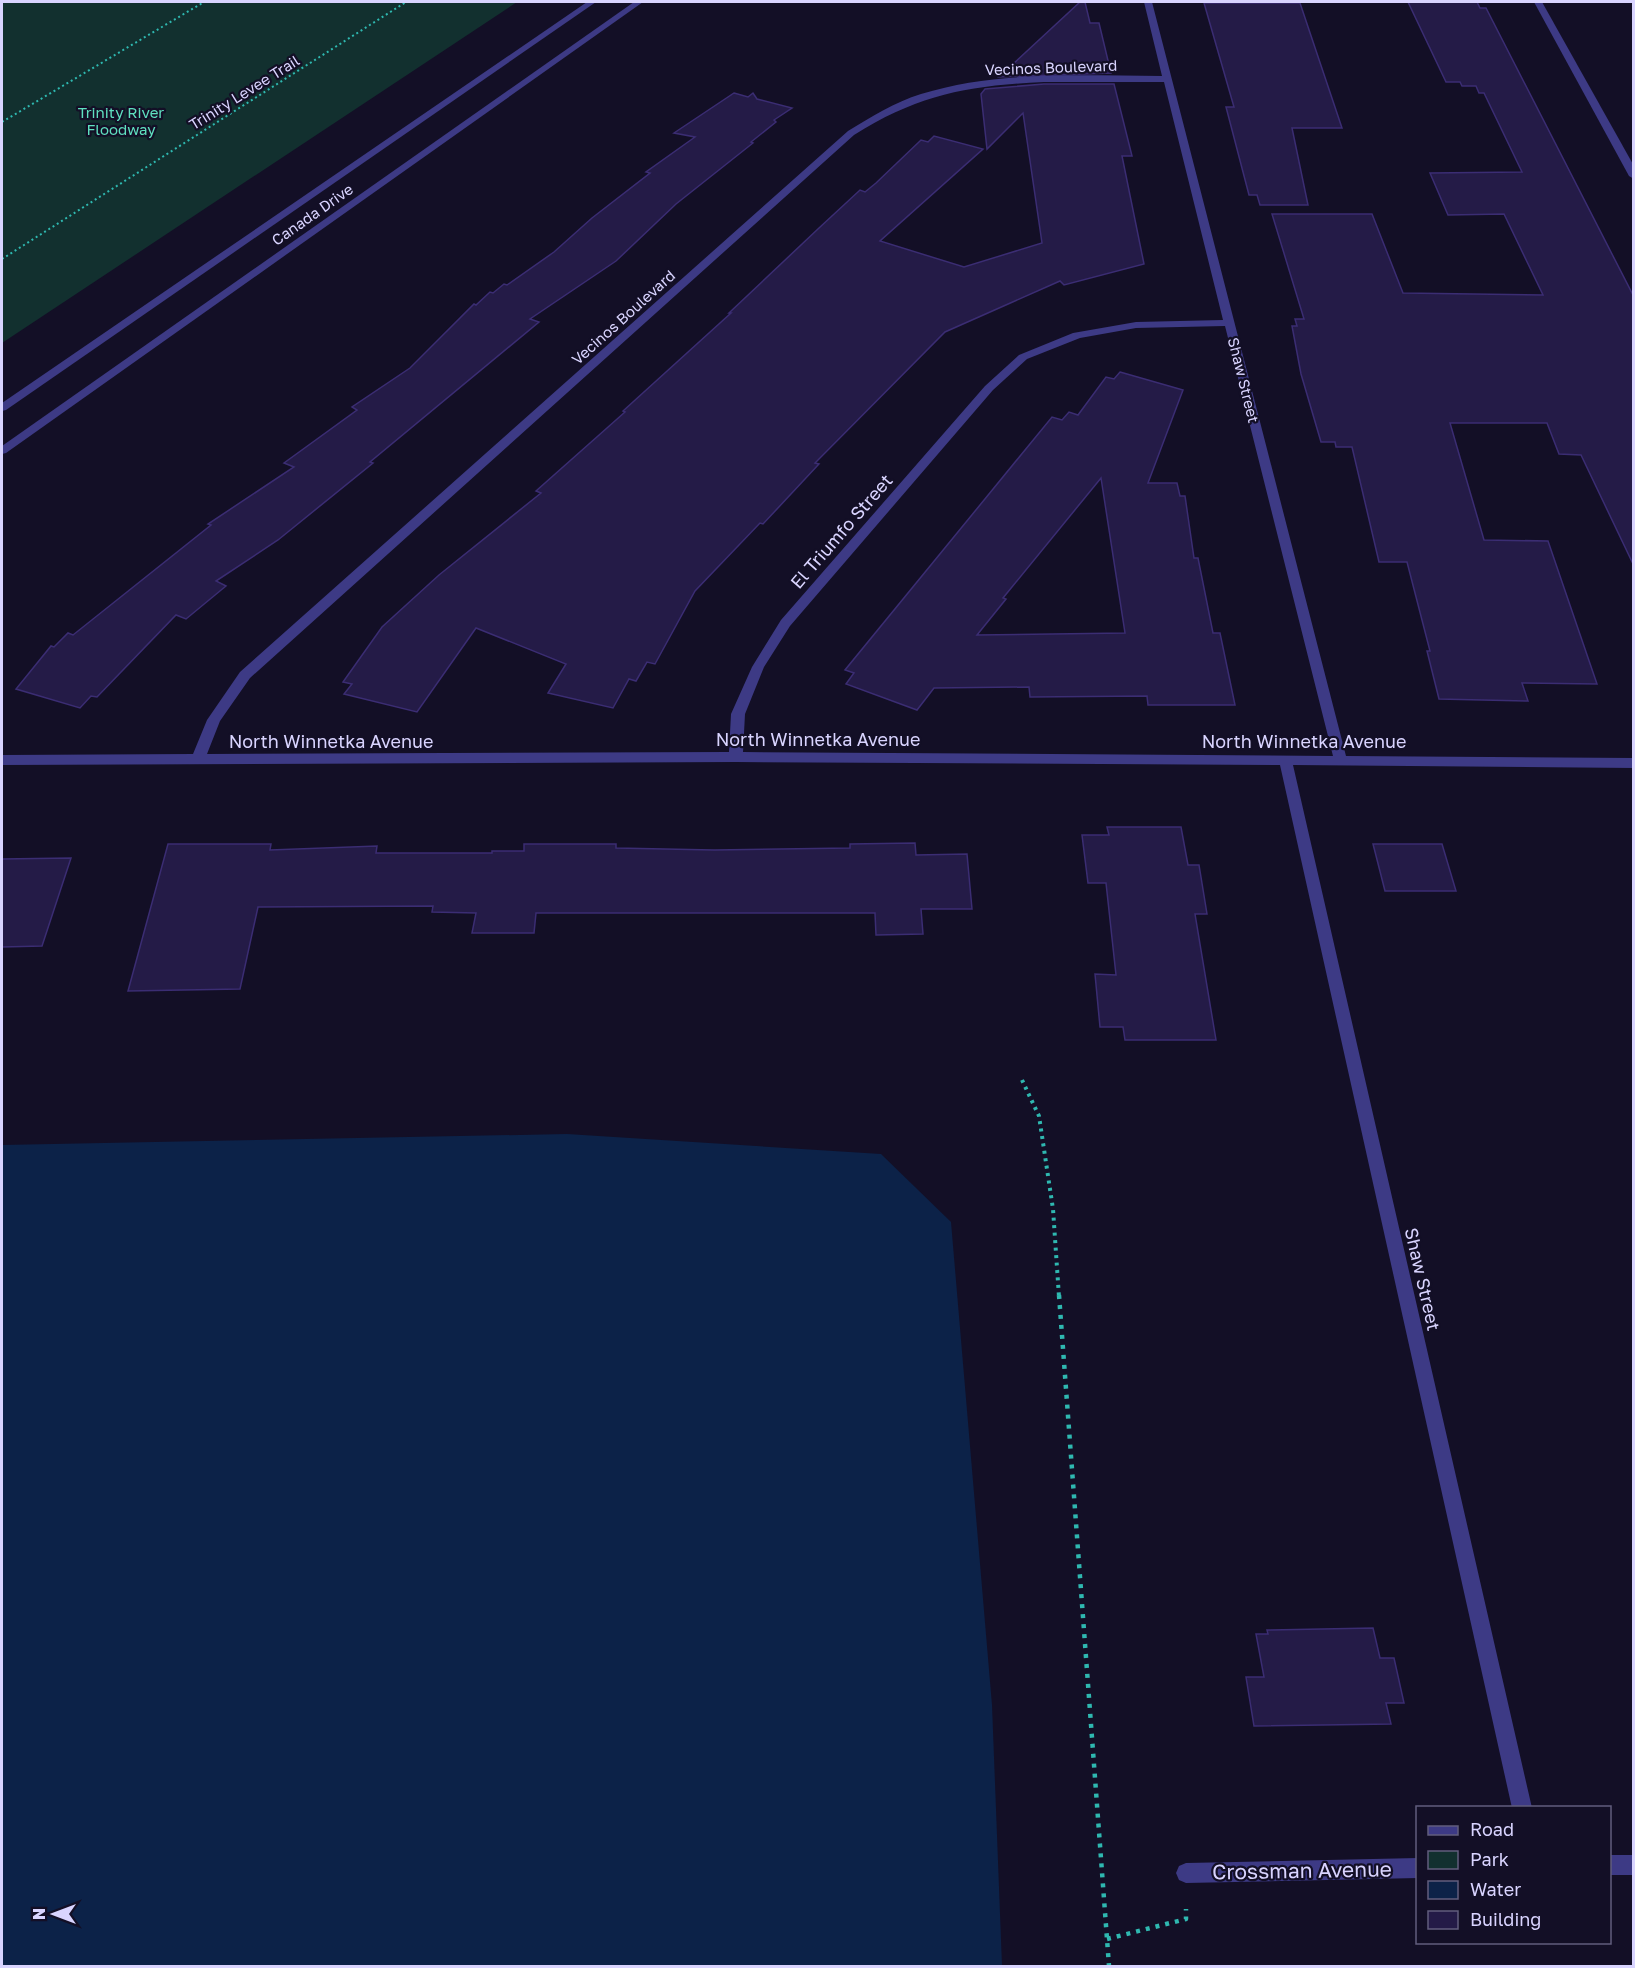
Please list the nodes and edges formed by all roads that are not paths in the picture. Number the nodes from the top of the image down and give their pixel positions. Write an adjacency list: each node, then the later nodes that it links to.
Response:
1 (592, 2): 8 (street, Canada Drive)
2 (639, 2): 9 (street, Canada Drive)
3 (1148, 2): 5 (street, Shaw Street)
4 (1538, 2): 6 (street)
5 (1166, 79): 7 (street, Shaw Street); 14 (street, Vecinos Boulevard)
6 (1634, 176)
7 (1229, 323): 10 (street, El Triumfo Street); 12 (street, Shaw Street)
8 (2, 408)
9 (2, 451)
10 (736, 757): 11 (street, North Winnetka Avenue); 14 (street, North Winnetka Avenue)
11 (1285, 759): 12 (street, North Winnetka Avenue); 16 (street, Shaw Street)
12 (1340, 759): 15 (street, North Winnetka Avenue)
13 (2, 760): 14 (street, North Winnetka Avenue)
14 (198, 760)
15 (1634, 763)
16 (1522, 1806)
17 (1611, 1865): 18 (street)
18 (1634, 1865)
19 (1416, 1868): 20 (street, Crossman Avenue)
20 (1186, 1873)

